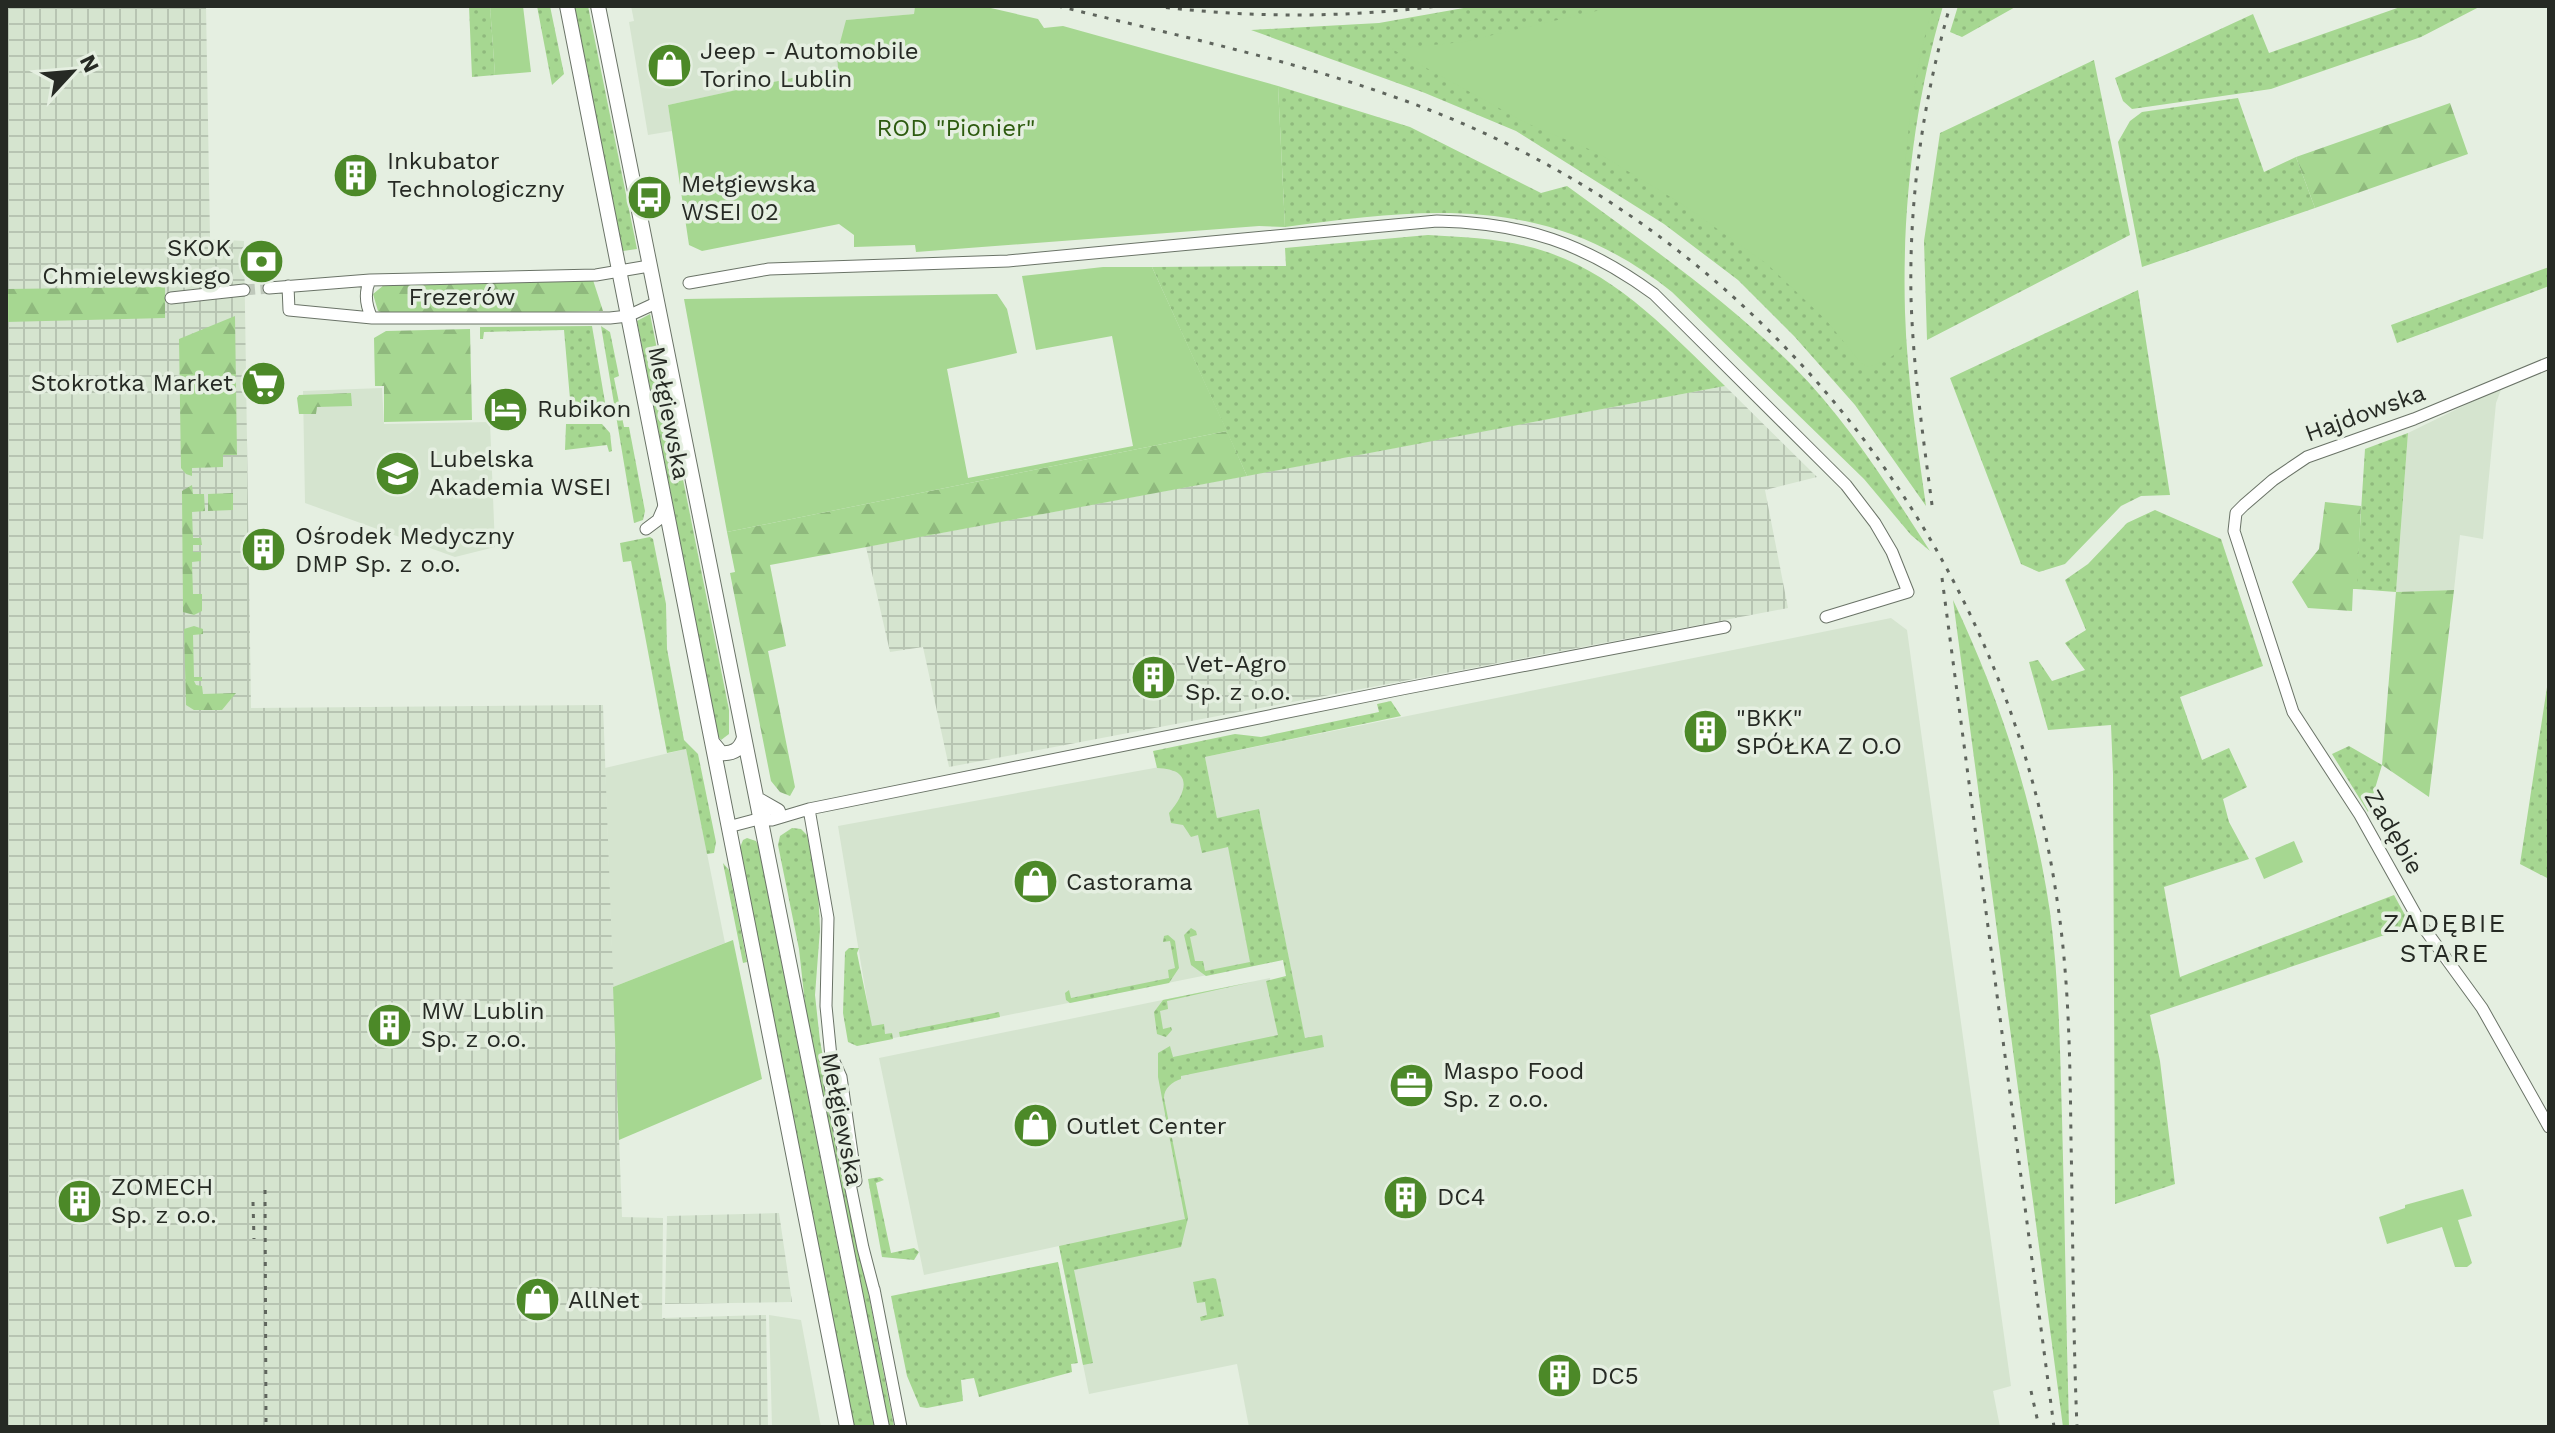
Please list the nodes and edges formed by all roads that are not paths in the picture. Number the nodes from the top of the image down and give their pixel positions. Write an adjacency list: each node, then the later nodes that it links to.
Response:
1 (567, 6): 4 (main road, Mełgiewska)
2 (598, 6): 3 (main road, Mełgiewska)
3 (649, 266): 4 (street, Frezerów); 11 (main road, Mełgiewska)
4 (619, 271): 5 (street, Frezerów); 12 (main road, Mełgiewska)
5 (370, 280): 7 (street, Frezerów); 13 (street)
6 (689, 283): 18 (street)
7 (288, 286): 8 (street, Frezerów); 13 (street, Frezerów)
8 (269, 288)
9 (244, 290): 10 (street)
10 (171, 298)
11 (656, 303): 12 (street, Frezerów); 21 (main road, Mełgiewska)
12 (628, 316): 13 (street, Frezerów); 15 (main road, Mełgiewska)
13 (372, 318)
14 (2549, 363): 17 (street, Hajdowska)
15 (664, 506): 16 (main road, Mełgiewska); 16 (street)
16 (670, 537): 20 (main road, Mełgiewska)
17 (2236, 542): 27 (street, Zadębie)
18 (1826, 617)
19 (1725, 627): 23 (street)
20 (710, 738): 21 (main road); 26 (main road, Mełgiewska)
21 (744, 738): 22 (main road, Mełgiewska)
22 (757, 799): 24 (main road); 25 (main road, Mełgiewska)
23 (809, 809): 24 (street); 25 (street); 30 (street, Mełgiewska)
24 (778, 811): 25 (street)
25 (761, 820): 26 (street); 29 (main road, Mełgiewska)
26 (728, 827): 28 (main road, Mełgiewska)
27 (2549, 1127)
28 (847, 1427)
29 (882, 1427)
30 (901, 1427)

